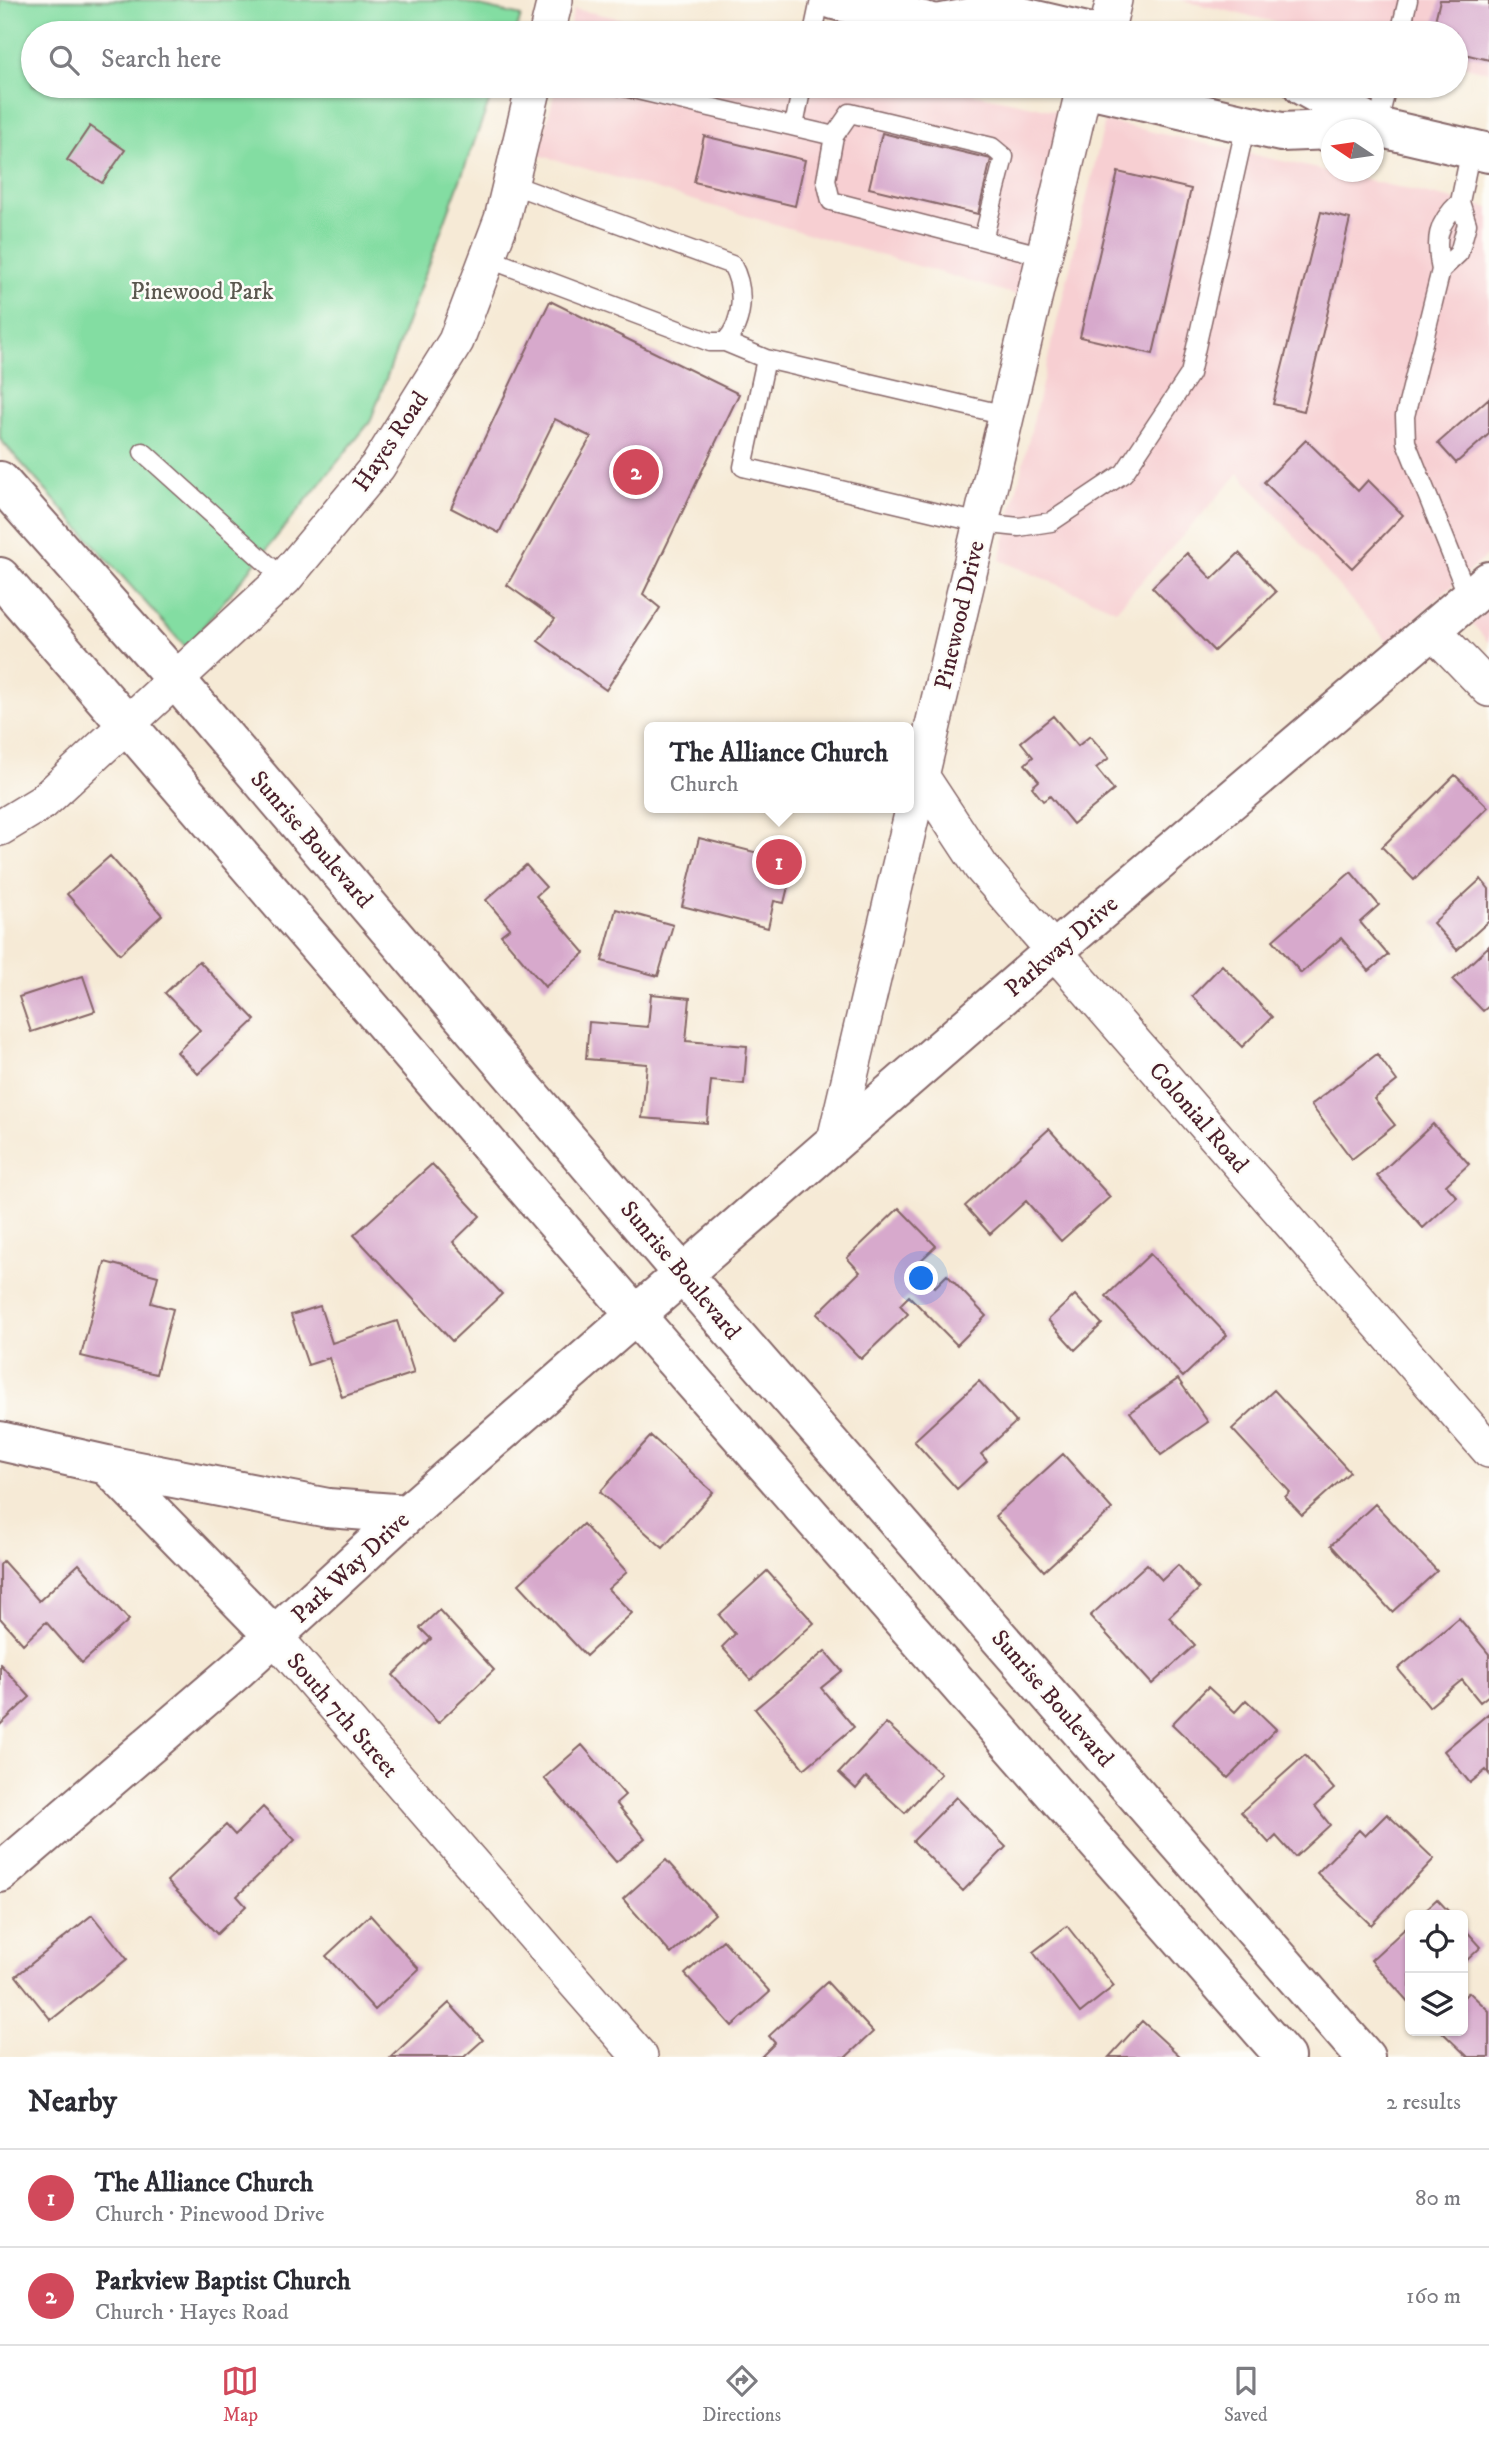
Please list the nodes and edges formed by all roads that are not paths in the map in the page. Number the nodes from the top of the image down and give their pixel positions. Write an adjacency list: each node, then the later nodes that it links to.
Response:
1 (555, 0): 6 (street)
2 (820, 0): 7 (lane)
3 (834, 0): 8 (main road)
4 (1114, 0): 11 (street)
5 (1408, 0): 12 (lane)
6 (550, 21)
7 (816, 21)
8 (914, 21)
9 (971, 21): 10 (main road)
10 (1040, 21)
11 (1109, 21)
12 (1403, 21)
13 (531, 98): 28 (street, Hayes Road)
14 (672, 98): 23 (lane)
15 (800, 98): 23 (lane)
16 (1079, 98): 30 (street, Pinewood Drive)
17 (1134, 98): 22 (main road)
18 (1325, 98): 20 (main road)
19 (1384, 98): 21 (lane)
20 (1363, 119)
21 (1379, 119)
22 (1246, 124): 25 (main road); 37 (lane)
23 (794, 126): 26 (lane)
24 (1384, 129): 27 (main road)
25 (1321, 130)
26 (834, 136): 29 (lane); 29 (lane)
27 (1480, 151): 40 (lane)
28 (510, 184): 31 (street, Hayes Road); 32 (lane)
29 (983, 240): 30 (lane)
30 (1044, 256): 34 (street, Pinewood Drive)
31 (487, 258): 32 (lane); 39 (street, Hayes Road)
32 (725, 342): 33 (lane)
33 (766, 359): 34 (lane); 37 (lane)
34 (1006, 415): 37 (street, Pinewood Drive)
35 (143, 452): 39 (lane)
36 (0, 481): 42 (main road, Sunrise Boulevard)
37 (980, 523): 45 (street, Pinewood Drive)
38 (0, 577): 44 (main road)
39 (284, 579): 42 (street, Hayes Road)
40 (1479, 590): 41 (main road, Parkway Drive)
41 (1433, 631): 43 (street); 49 (main road, Parkway Drive)
42 (176, 680): 44 (street, Hayes Road); 51 (main road, Sunrise Boulevard)
43 (1489, 689)
44 (127, 723): 48 (street, Hayes Road); 52 (main road)
45 (921, 776): 46 (street, Pinewood Drive); 49 (street, Colonial Road)
46 (914, 806)
47 (912, 813): 50 (street, Pinewood Drive)
48 (0, 828)
49 (1054, 951): 50 (main road, Parkway Drive); 54 (street, Colonial Road)
50 (834, 1144): 51 (main road, Parkway Drive)
51 (684, 1276): 52 (main road, Parkway Drive); 61 (main road, Sunrise Boulevard)
52 (636, 1315): 56 (main road, Park Way Drive); 60 (main road)
53 (0, 1441): 55 (main road)
54 (1489, 1450)
55 (107, 1465): 56 (main road); 57 (main road, South 7th Street)
56 (407, 1514): 57 (main road, Park Way Drive)
57 (275, 1636): 58 (main road, Park Way Drive); 59 (street, South 7th Street)
58 (0, 1873)
59 (640, 2057)
60 (1285, 2057)
61 (1365, 2057)

